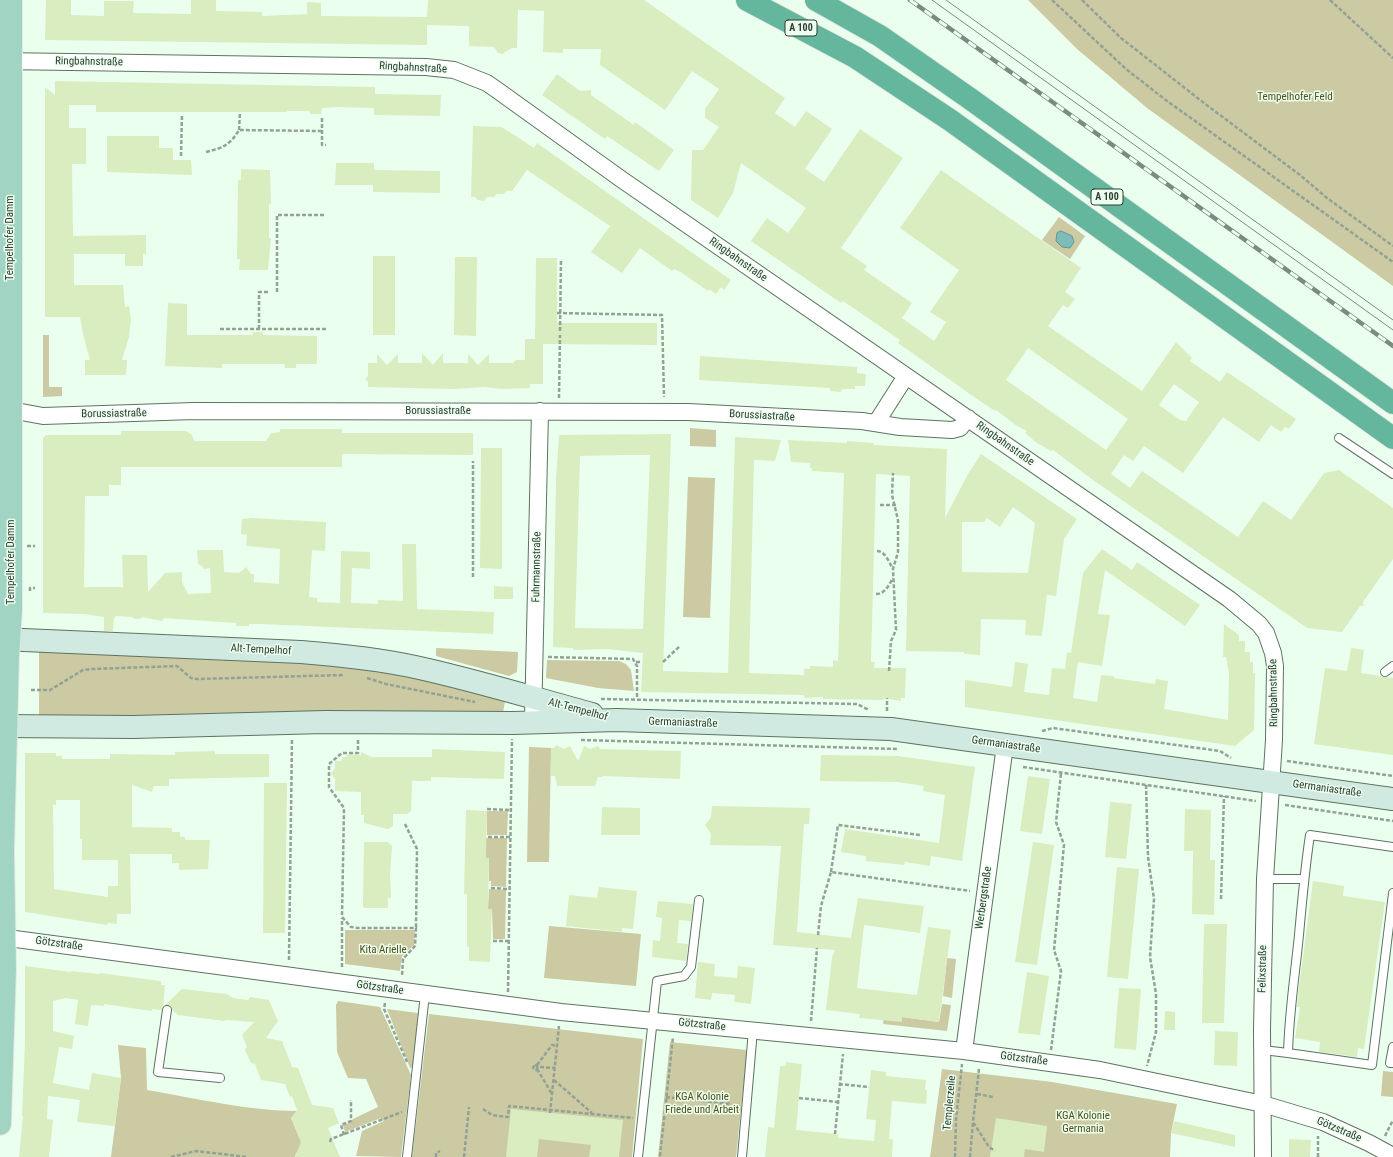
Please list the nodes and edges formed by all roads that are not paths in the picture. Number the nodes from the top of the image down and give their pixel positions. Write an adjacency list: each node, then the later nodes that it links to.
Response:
1 (11, 0): 4 (main road, Tempelhofer Damm)
2 (747, 0): 12 (highway, A 100)
3 (816, 0): 6 (highway, A 100)
4 (5, 61): 5 (street, Ringbahnstraße); 7 (main road, Tempelhofer Damm)
5 (906, 376): 9 (street, Ringbahnstraße); 10 (street)
6 (1393, 403)
7 (5, 409): 8 (street, Borussiastraße); 14 (main road, Tempelhofer Damm)
8 (540, 411): 10 (street, Borussiastraße); 17 (street, Fuhrmannstraße)
9 (968, 418): 10 (street, Borussiastraße); 22 (street, Ringbahnstraße)
10 (876, 424)
11 (1339, 438): 13 (lane)
12 (1393, 438)
13 (1393, 474)
14 (4, 639): 17 (street, Alt-Tempelhof); 20 (main road, Tempelhofer Damm)
15 (1393, 666): 16 (lane)
16 (1385, 672)
17 (534, 698): 18 (street, Alt-Tempelhof); 19 (street, Fuhrmannstraße)
18 (616, 720): 19 (street, Alt-Tempelhof); 21 (street, Germaniastraße)
19 (533, 722): 20 (street, Alt-Tempelhof)
20 (4, 726): 29 (main road, Tempelhofer Damm)
21 (1005, 745): 22 (street, Germaniastraße); 36 (street, Werbergstraße)
22 (1271, 782): 23 (street, Germaniastraße); 25 (street, Felixstraße)
23 (1393, 798)
24 (1393, 847): 26 (lane)
25 (1265, 879): 26 (lane); 35 (street, Felixstraße)
26 (1303, 879): 37 (lane)
27 (1393, 893): 37 (lane)
28 (699, 900): 32 (lane)
29 (3, 938): 30 (street, Götzstraße); 41 (main road, Tempelhofer Damm)
30 (425, 994): 32 (street, Götzstraße); 43 (lane)
31 (167, 1010): 39 (lane)
32 (652, 1020): 33 (street, Götzstraße); 44 (lane)
33 (753, 1030): 36 (street, Götzstraße); 45 (lane)
34 (1393, 1047): 38 (lane)
35 (1263, 1050): 37 (lane); 40 (street, Felixstraße)
36 (964, 1051): 40 (street, Götzstraße)
37 (1288, 1053)
38 (1393, 1063)
39 (220, 1078)
40 (1263, 1104): 42 (street, Götzstraße); 46 (street, Felixstraße)
41 (0, 1124)
42 (1388, 1155)
43 (407, 1157)
44 (638, 1157)
45 (742, 1157)
46 (1263, 1157)

